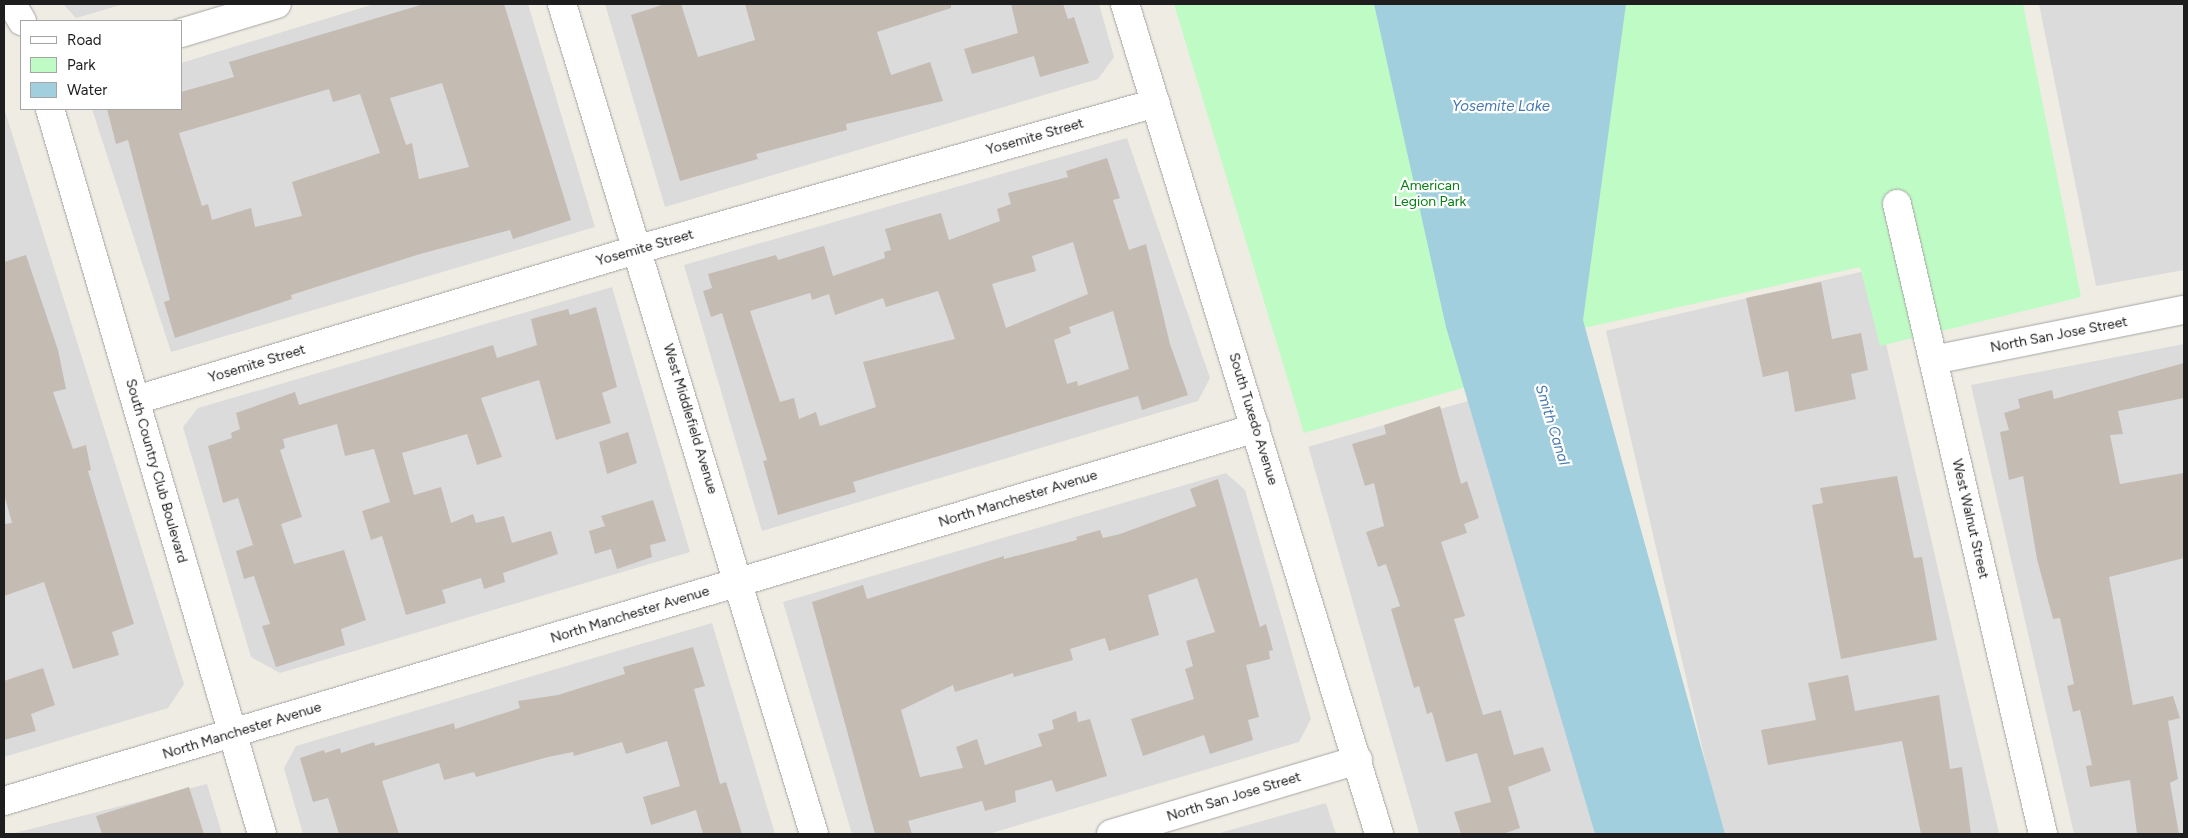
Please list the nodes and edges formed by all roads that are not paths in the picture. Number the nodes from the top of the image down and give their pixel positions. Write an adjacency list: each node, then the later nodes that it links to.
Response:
1 (12, 4): 5 (street)
2 (277, 4): 6 (street)
3 (562, 4): 10 (street, West Middlefield Avenue)
4 (1126, 4): 7 (street, South Tuxedo Avenue)
5 (21, 20)
6 (182, 33)
7 (1156, 103): 10 (street, Yosemite Street); 14 (street, South Tuxedo Avenue)
8 (50, 110): 13 (street, South Country Club Boulevard)
9 (1897, 204): 12 (street, West Walnut Street)
10 (639, 249): 13 (street, Yosemite Street); 15 (street, West Middlefield Avenue)
11 (2184, 310): 12 (street, North San Jose Street)
12 (1933, 360): 23 (street, West Walnut Street)
13 (136, 400): 16 (street, South Country Club Boulevard)
14 (1256, 428): 15 (street, North Manchester Avenue); 17 (street, South Tuxedo Avenue)
15 (739, 583): 16 (street, North Manchester Avenue); 20 (street, West Middlefield Avenue)
16 (232, 734): 18 (street, North Manchester Avenue); 19 (street, South Country Club Boulevard)
17 (1358, 760): 21 (street, North San Jose Street); 22 (street, South Tuxedo Avenue)
18 (4, 802)
19 (262, 834)
20 (814, 834)
21 (1111, 834)
22 (1379, 834)
23 (2043, 834)

